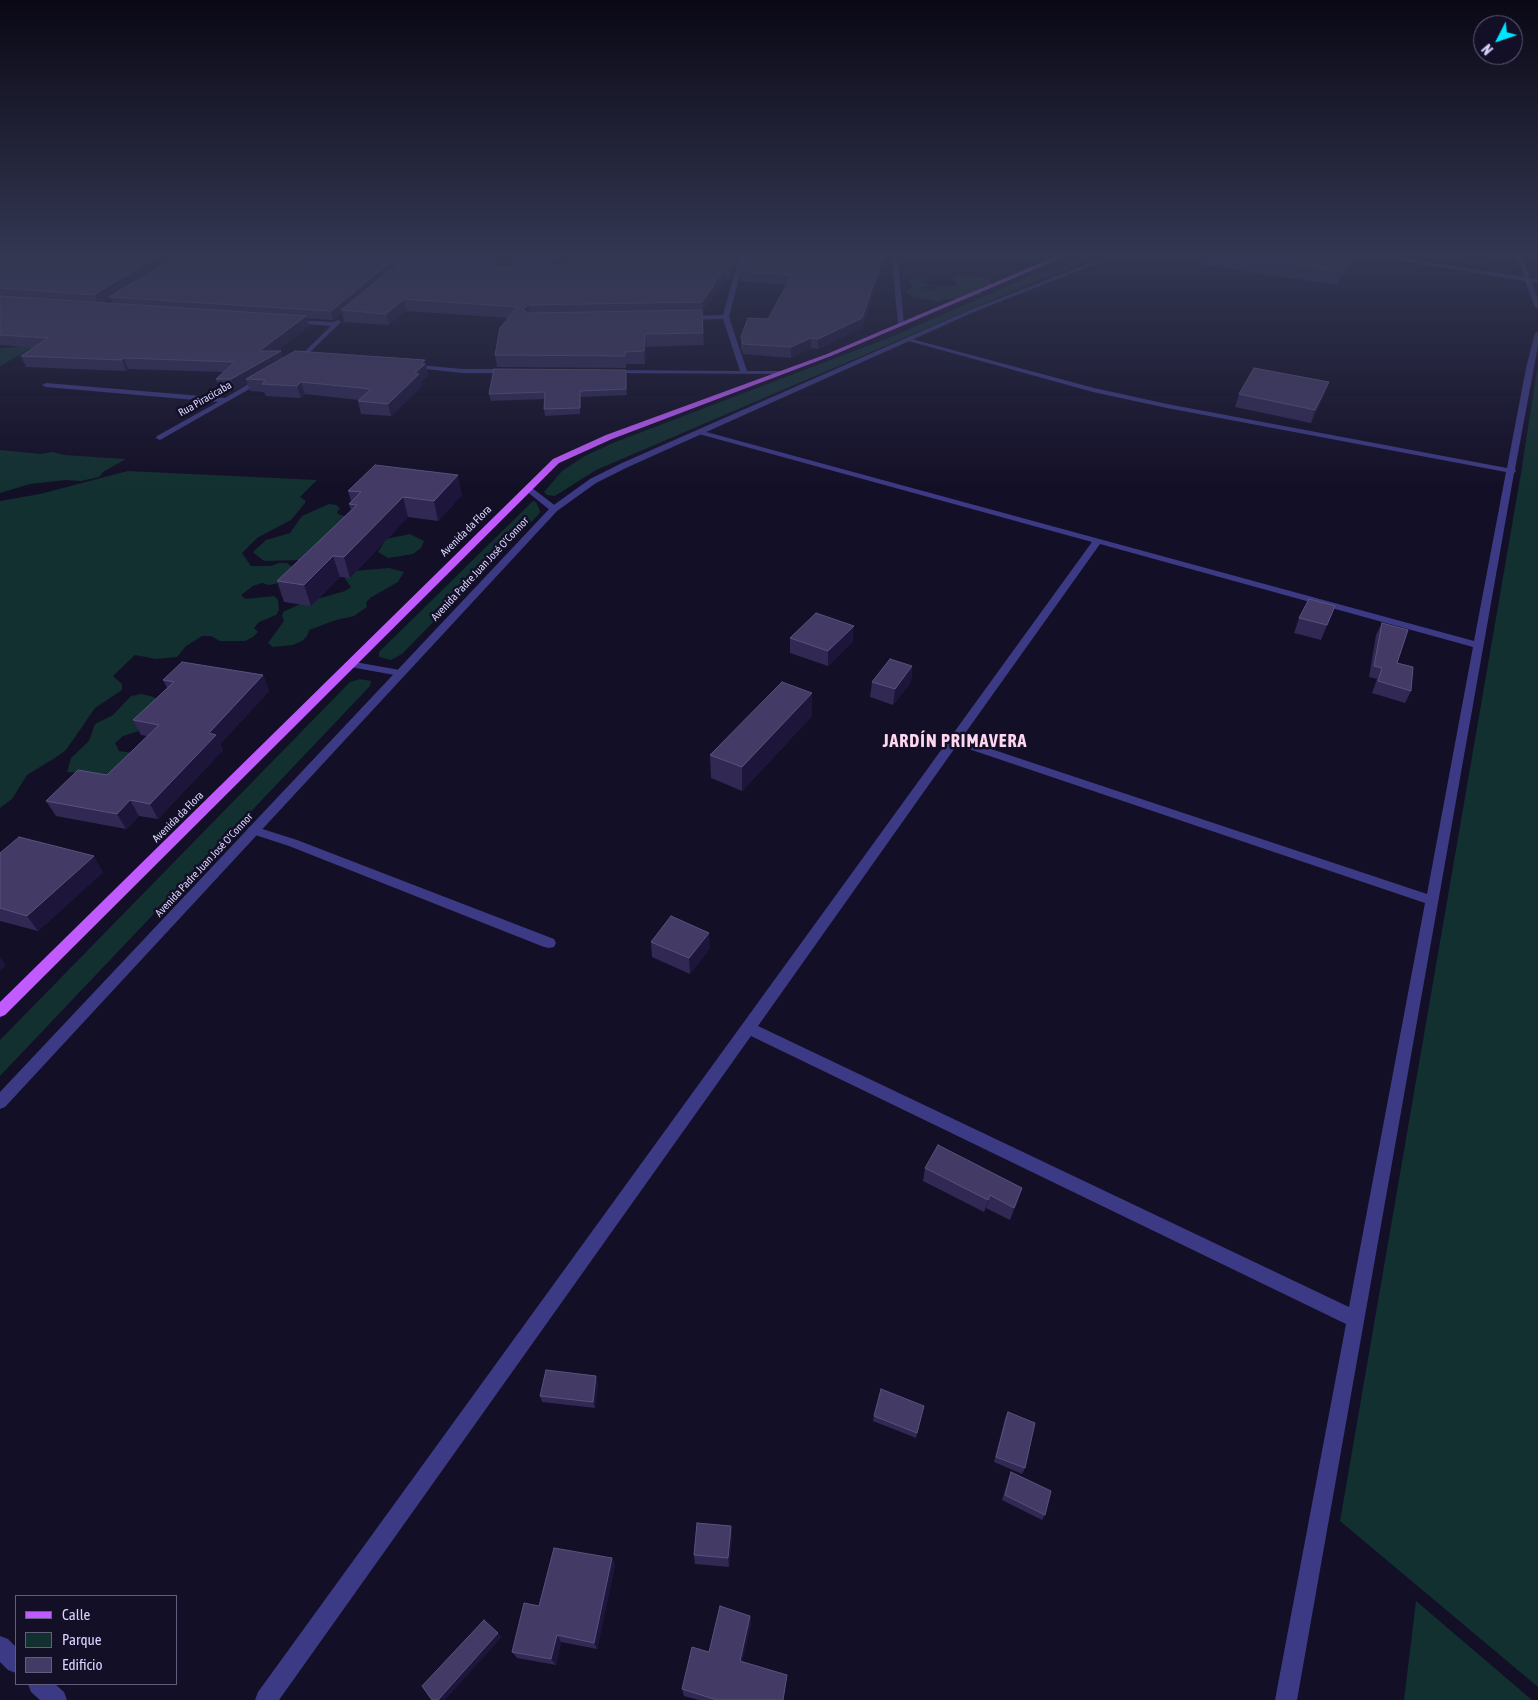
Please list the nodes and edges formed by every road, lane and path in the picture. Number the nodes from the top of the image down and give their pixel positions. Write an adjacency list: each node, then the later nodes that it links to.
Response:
1 (327, 332): 7 (street)
2 (731, 332): 13 (street)
3 (882, 332): 14 (main road, Avenida da Flora)
4 (926, 332): 6 (street, Avenida Padre Juan José O'Connor)
5 (1538, 333): 20 (street)
6 (908, 340): 18 (street, Avenida Padre Juan José O'Connor); 20 (street)
7 (303, 356): 8 (street); 9 (street)
8 (312, 356)
9 (286, 366)
10 (406, 366): 11 (street)
11 (520, 371)
12 (598, 372): 13 (street)
13 (744, 372): 14 (street)
14 (781, 373): 21 (main road, Avenida da Flora)
15 (268, 375): 17 (street, Rua Piracicaba)
16 (46, 385): 17 (street)
17 (225, 400): 19 (street, Rua Piracicaba)
18 (702, 432): 22 (street, Avenida Padre Juan José O'Connor); 23 (street)
19 (160, 438)
20 (1512, 471): 24 (street)
21 (528, 488): 22 (street); 25 (main road, Avenida da Flora)
22 (554, 509): 26 (street, Avenida Padre Juan José O'Connor)
23 (1097, 541): 24 (street); 27 (street)
24 (1480, 646): 29 (street)
25 (349, 664): 26 (street); 31 (main road, Avenida da Flora)
26 (400, 673): 28 (street, Avenida Padre Juan José O'Connor)
27 (955, 741): 29 (street); 32 (street)
28 (253, 830): 30 (street); 33 (street, Avenida Padre Juan José O'Connor)
29 (1433, 901): 34 (street)
30 (549, 943)
31 (0, 1011)
32 (748, 1027): 34 (street); 39 (street)
33 (0, 1102)
34 (1356, 1320): 40 (street)
35 (0, 1647): 36 (street)
36 (15, 1661)
37 (40, 1685): 38 (street)
38 (56, 1700)
39 (266, 1700)
40 (1286, 1700)

